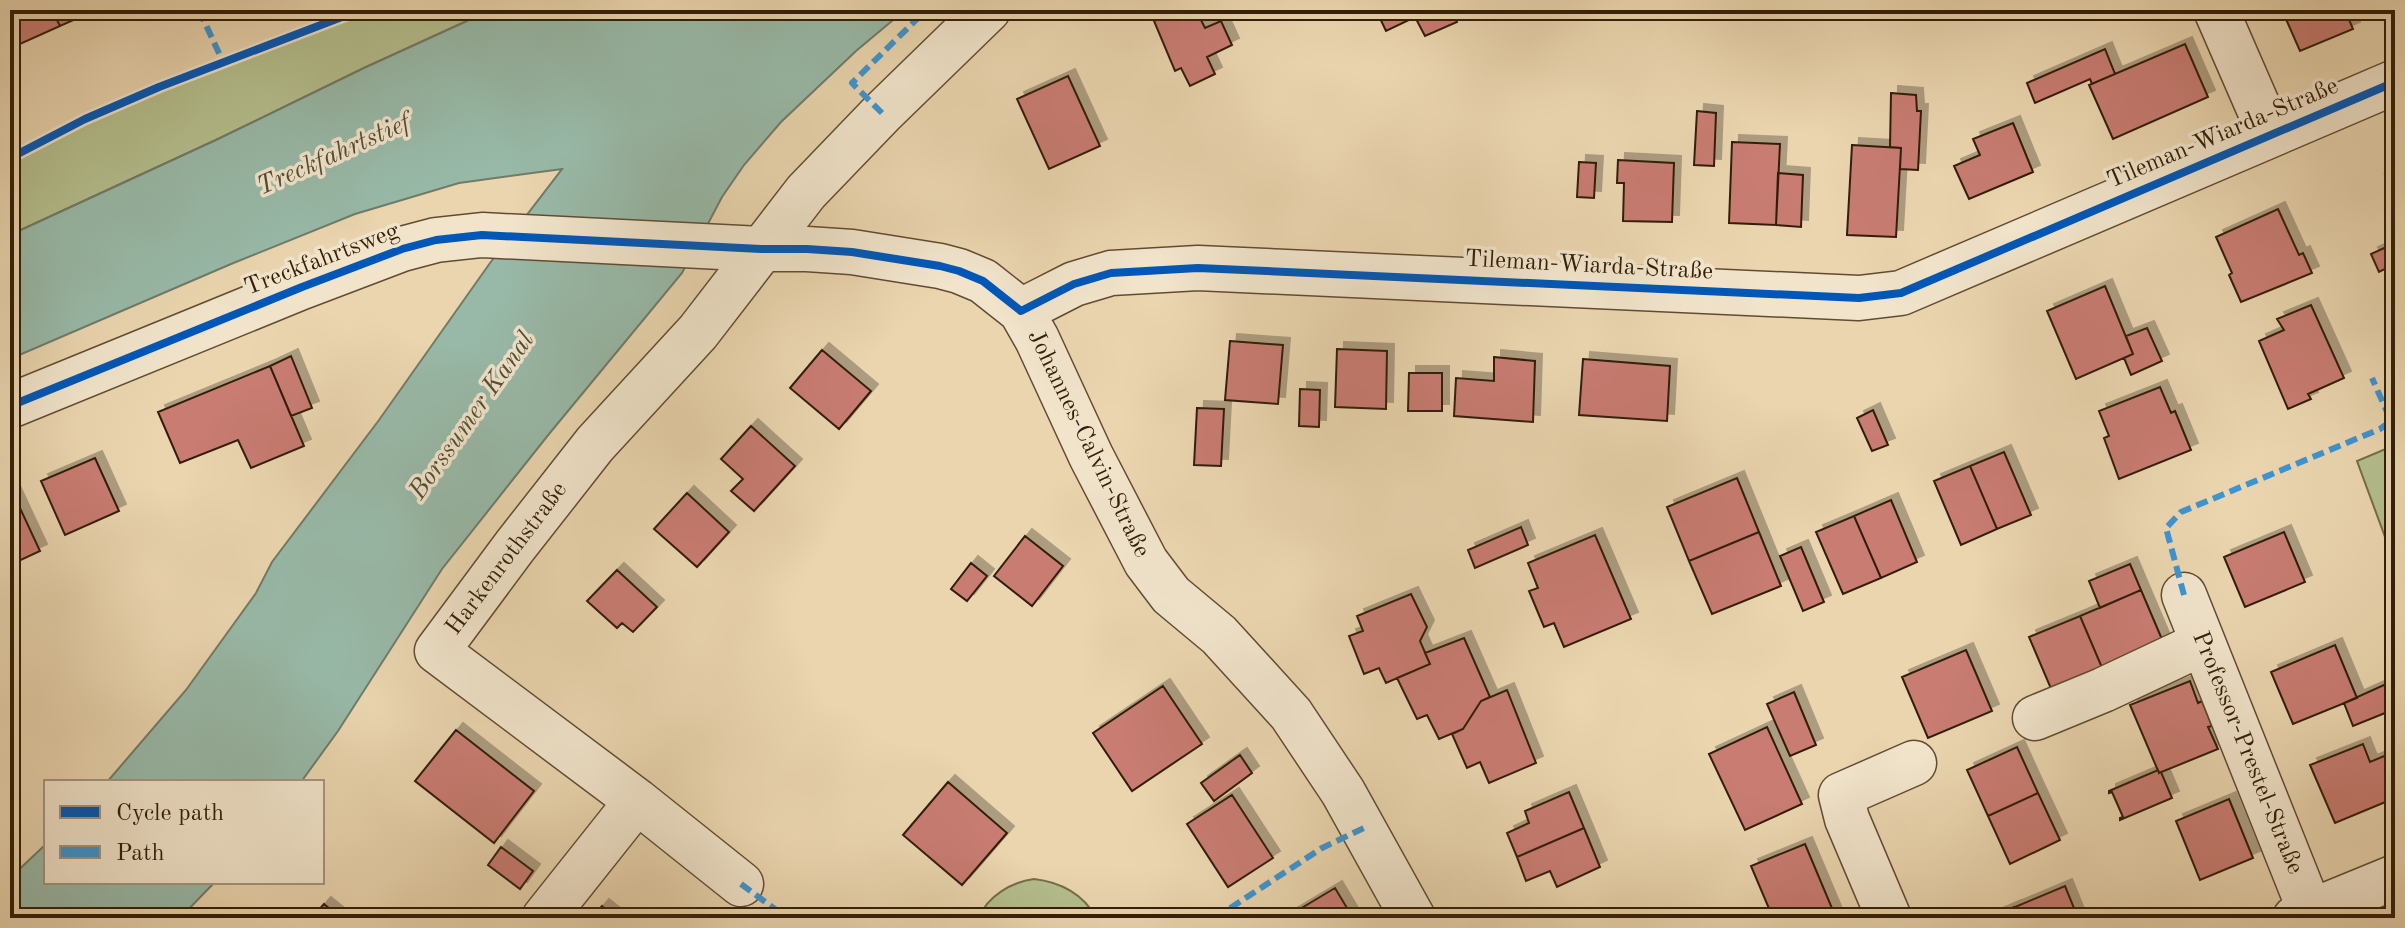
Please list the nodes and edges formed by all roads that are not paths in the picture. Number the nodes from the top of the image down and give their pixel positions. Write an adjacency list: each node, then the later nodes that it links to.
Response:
1 (988, 10): 5 (street)
2 (2216, 10): 4 (street)
3 (2395, 82): 4 (street, Tileman-Wiarda-Straße)
4 (2270, 134): 6 (street, Tileman-Wiarda-Straße)
5 (761, 249): 6 (street); 7 (street, Treckfahrtsweg); 12 (street, Harkenrothstraße)
6 (1021, 311): 17 (street, Johannes-Calvin-Straße)
7 (10, 406)
8 (2184, 595): 9 (street, Professor-Prestel-Straße)
9 (2203, 643): 10 (street); 15 (street, Professor-Prestel-Straße)
10 (2035, 718)
11 (1914, 763): 18 (street)
12 (637, 801): 14 (street, Harkenrothstraße); 16 (street)
13 (2395, 877): 15 (street, Professor-Prestel-Straße)
14 (741, 884)
15 (2306, 916)
16 (544, 918)
17 (1413, 918)
18 (1889, 918)

